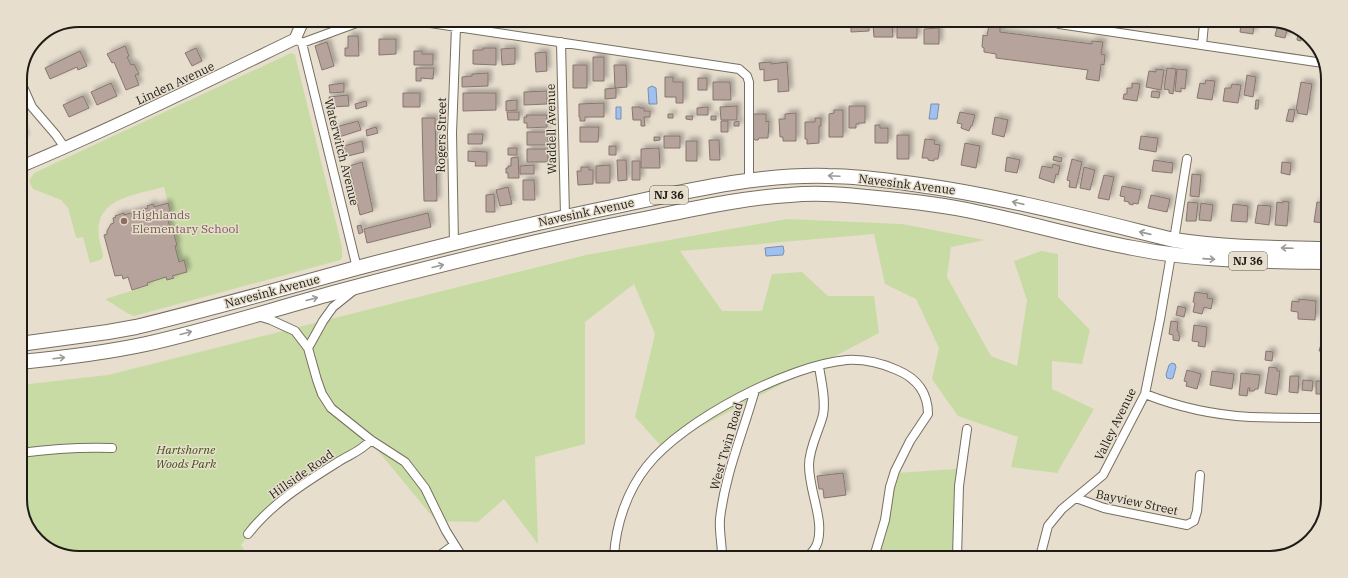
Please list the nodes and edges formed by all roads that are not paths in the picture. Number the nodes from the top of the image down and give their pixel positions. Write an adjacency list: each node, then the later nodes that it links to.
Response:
1 (302, 27): 7 (street)
2 (343, 27): 7 (street)
3 (450, 27): 6 (street)
4 (1079, 27): 9 (street)
5 (1204, 27): 9 (street)
6 (456, 28): 8 (street); 18 (street, Rogers Street)
7 (298, 41): 12 (street, Linden Avenue); 22 (street, Waterwitch Avenue)
8 (561, 42): 15 (street); 16 (street, Waddell Avenue)
9 (1202, 45): 10 (street)
10 (1318, 62)
11 (27, 96): 12 (street)
12 (65, 148): 14 (street, Linden Avenue)
13 (1187, 159): 17 (street)
14 (27, 164)
15 (749, 181): 16 (highway, Navesink Avenue / NJ 36); 17 (highway, Navesink Avenue / NJ 36, one-way to 15)
16 (565, 216): 18 (highway, Navesink Avenue / NJ 36)
17 (1174, 240): 19 (highway, Navesink Avenue / NJ 36, one-way to 17)
18 (454, 244): 22 (highway, Navesink Avenue / NJ 36)
19 (1321, 249)
20 (1171, 255): 21 (highway, Navesink Avenue / NJ 36, one-way to 21); 23 (highway, Navesink Avenue / NJ 36, one-way to 20); 30 (street, Valley Avenue)
21 (1321, 262)
22 (357, 268): 25 (highway, Navesink Avenue / NJ 36)
23 (359, 286): 24 (highway, Navesink Avenue / NJ 36, one-way to 23); 26 (street)
24 (253, 315): 26 (street); 27 (highway, Navesink Avenue / NJ 36, one-way to 24)
25 (27, 343)
26 (308, 348): 33 (street)
27 (27, 361)
28 (819, 366): 29 (street); 44 (street); 45 (street)
29 (755, 390): 42 (street); 43 (street, West Twin Road)
30 (1145, 394): 31 (street); 37 (street, Valley Avenue)
31 (1321, 418)
32 (967, 430): 46 (street)
33 (371, 440): 38 (street, Hillside Road); 39 (street)
34 (112, 448): 35 (street)
35 (27, 452)
36 (1200, 475): 37 (street, Bayview Street)
37 (1076, 498): 47 (street, Valley Avenue)
38 (248, 534)
39 (454, 545): 40 (street); 41 (street)
40 (446, 551)
41 (458, 551)
42 (614, 551)
43 (722, 551)
44 (812, 551)
45 (876, 551)
46 (957, 551)
47 (1042, 551)

